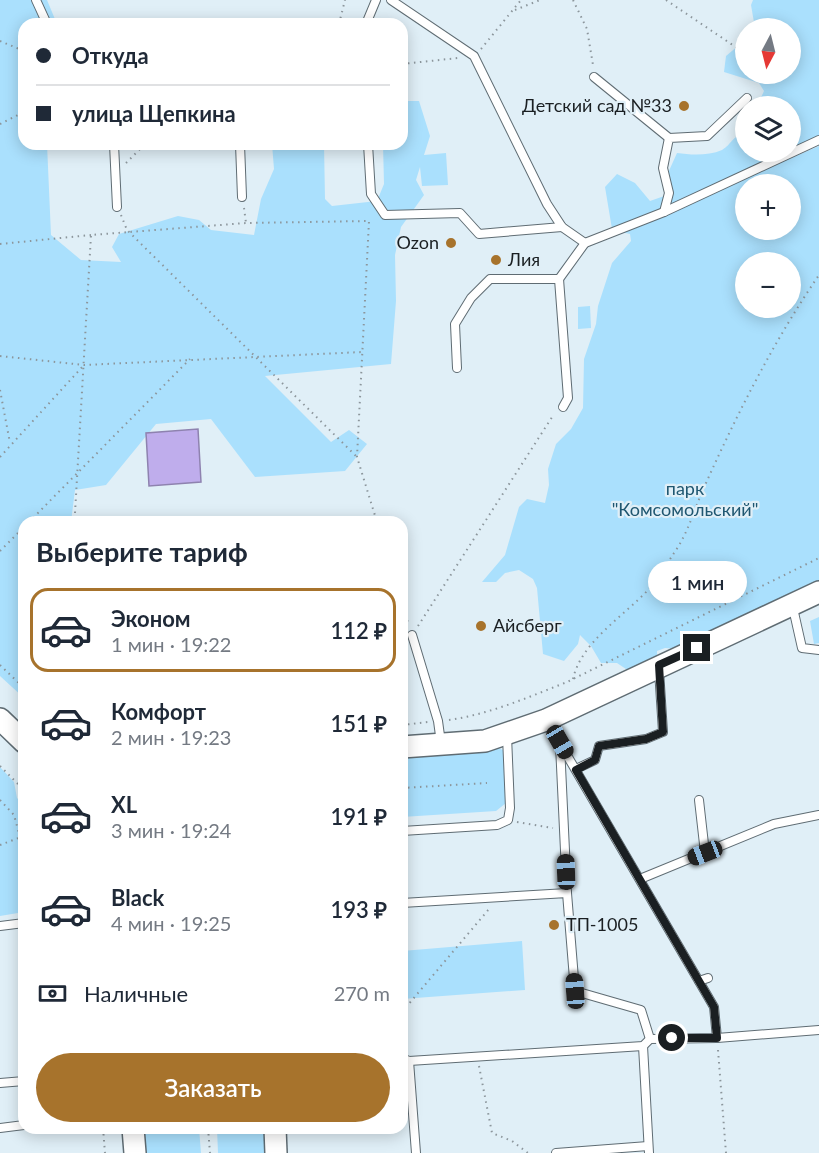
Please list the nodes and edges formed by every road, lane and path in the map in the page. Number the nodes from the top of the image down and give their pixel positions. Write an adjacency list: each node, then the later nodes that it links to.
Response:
1 (36, 0): 10 (lane)
2 (345, 0): 11 (path)
3 (376, 0): 12 (lane)
4 (391, 0): 16 (lane)
5 (521, 0): 9 (path)
6 (540, 0): 9 (path)
7 (573, 0): 18 (path)
8 (666, 0): 14 (path)
9 (515, 10): 16 (path)
10 (44, 18)
11 (340, 18)
12 (368, 18)
13 (0, 41): 15 (path)
14 (735, 47)
15 (18, 48)
16 (474, 56): 17 (path); 33 (lane)
17 (408, 63)
18 (594, 77): 22 (lane)
19 (735, 109): 22 (lane)
20 (18, 115): 21 (path)
21 (0, 124)
22 (669, 138): 31 (lane)
23 (819, 140): 31 (lane)
24 (114, 150): 28 (lane)
25 (139, 150): 28 (path)
26 (240, 150): 29 (lane)
27 (368, 150): 33 (lane)
28 (116, 174): 30 (lane)
29 (242, 197): 32 (path)
30 (117, 207): 34 (path)
31 (664, 212): 36 (lane)
32 (246, 223): 34 (path); 40 (path)
33 (562, 227): 36 (lane)
34 (127, 230): 35 (path); 42 (path)
35 (91, 235): 37 (path); 44 (path)
36 (585, 243): 39 (lane)
37 (0, 244)
38 (819, 275): 66 (path)
39 (559, 279): 45 (lane); 47 (lane)
40 (362, 352): 42 (path); 51 (path)
41 (0, 356): 44 (path)
42 (255, 357): 43 (path); 51 (path)
43 (190, 359): 44 (path); 52 (path)
44 (84, 365): 49 (path); 52 (path)
45 (458, 368)
46 (0, 390): 49 (path)
47 (563, 407)
48 (550, 417): 62 (path)
49 (10, 444): 50 (path)
50 (0, 457)
51 (357, 457): 55 (path)
52 (77, 473): 53 (path); 54 (path)
53 (75, 513)
54 (35, 516)
55 (375, 516)
56 (18, 533): 57 (path)
57 (0, 551)
58 (819, 558): 66 (path)
59 (819, 592): 60 (main road)
60 (792, 604): 63 (lane); 65 (main road)
61 (408, 622): 62 (path)
62 (412, 635): 70 (lane)
63 (819, 650)
64 (0, 665): 67 (path)
65 (659, 665): 69 (main road); 78 (lane)
66 (573, 679): 70 (path)
67 (18, 682)
68 (0, 719): 72 (main road)
69 (546, 720): 73 (main road); 74 (lane)
70 (438, 721): 71 (path); 75 (lane)
71 (408, 724)
72 (18, 736)
73 (507, 736): 75 (main road); 85 (lane)
74 (560, 742): 78 (lane); 87 (lane)
75 (441, 745): 76 (main road)
76 (408, 747)
77 (0, 766): 80 (path)
78 (576, 770): 92 (lane)
79 (487, 783): 81 (path)
80 (18, 784)
81 (408, 788)
82 (0, 800): 86 (path)
83 (699, 800): 91 (lane)
84 (819, 815): 91 (lane)
85 (508, 820): 87 (path); 88 (lane)
86 (18, 826)
87 (564, 830): 93 (lane)
88 (408, 831)
89 (18, 838): 90 (path)
90 (0, 845)
91 (705, 853): 92 (lane)
92 (640, 879): 99 (lane)
93 (567, 893): 94 (lane); 102 (lane)
94 (499, 897): 95 (lane); 100 (path)
95 (408, 903)
96 (18, 924): 97 (lane)
97 (0, 926)
98 (708, 978): 99 (lane)
99 (699, 981): 103 (lane)
100 (408, 1005)
101 (819, 1030): 103 (lane)
102 (650, 1038): 103 (lane); 104 (lane)
103 (717, 1038): 124 (path)
104 (643, 1046): 105 (lane); 116 (lane)
105 (478, 1058): 106 (lane); 122 (path)
106 (408, 1060)
107 (408, 1079): 121 (lane)
108 (18, 1082): 109 (lane)
109 (0, 1083)
110 (18, 1126): 111 (lane)
111 (0, 1128)
112 (103, 1134): 117 (path)
113 (133, 1134): 118 (main road)
114 (208, 1134): 119 (path)
115 (275, 1134): 120 (main road)
116 (649, 1150): 123 (lane)
117 (105, 1153)
118 (135, 1153)
119 (210, 1153)
120 (276, 1153)
121 (416, 1153)
122 (528, 1153)
123 (556, 1153)
124 (726, 1153)

